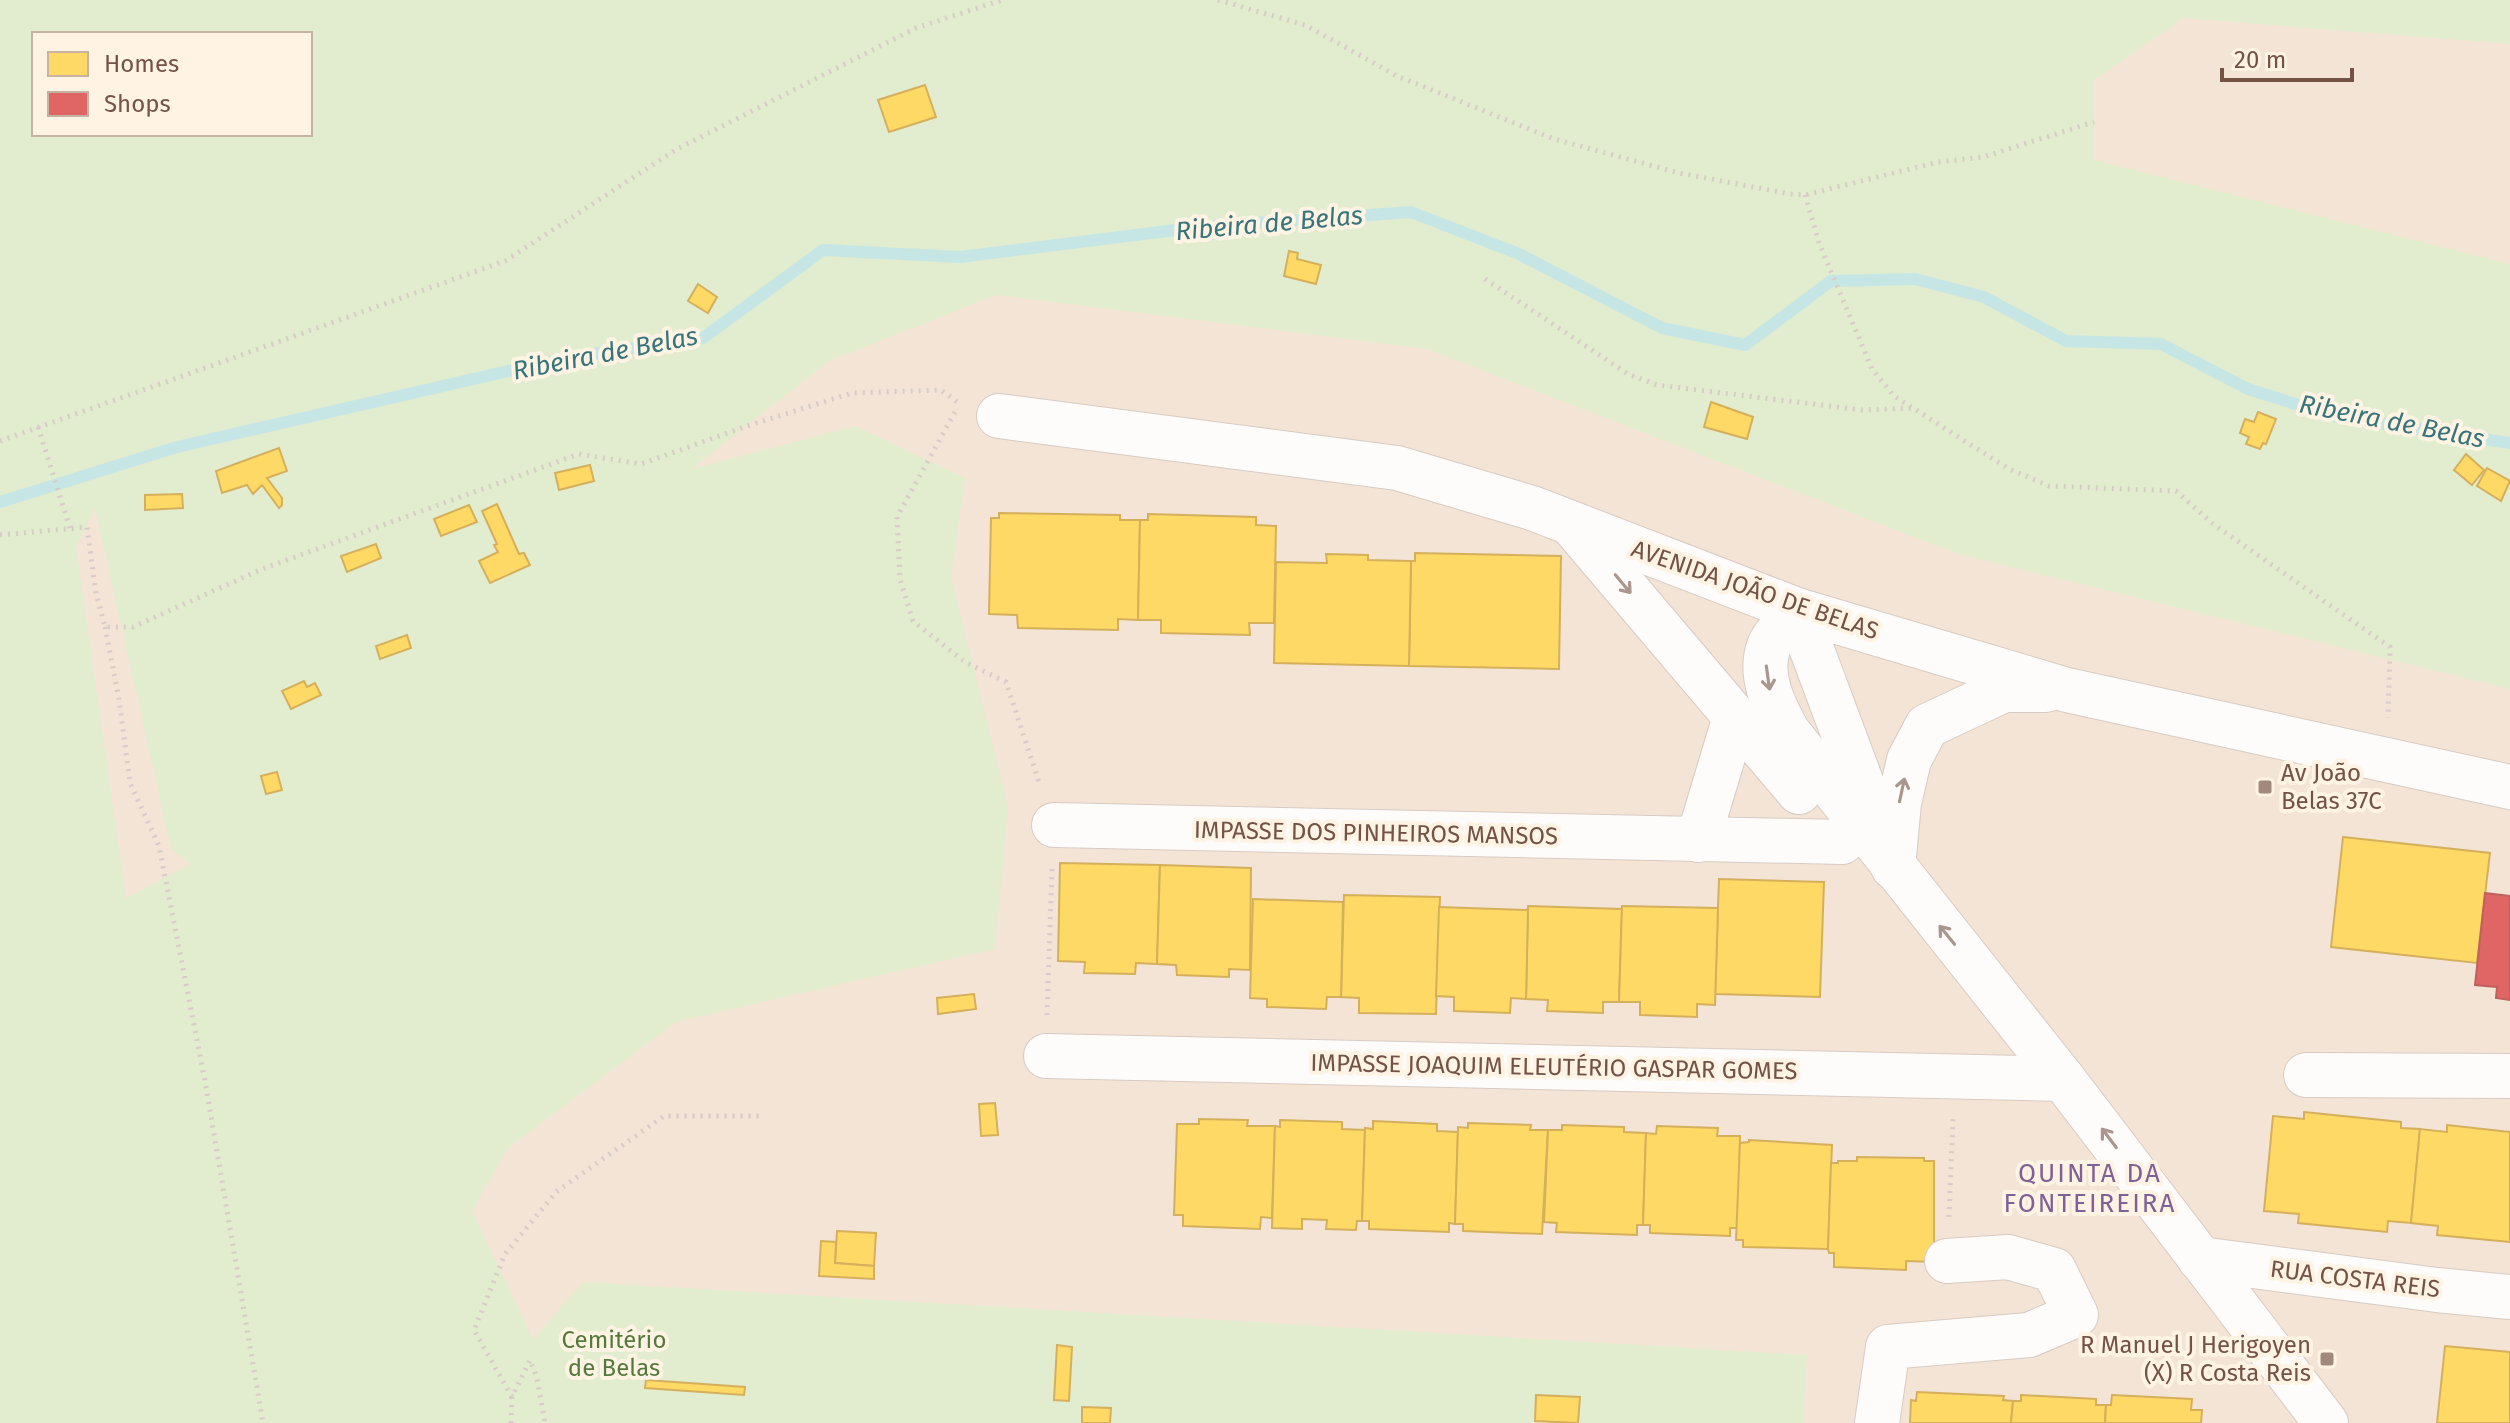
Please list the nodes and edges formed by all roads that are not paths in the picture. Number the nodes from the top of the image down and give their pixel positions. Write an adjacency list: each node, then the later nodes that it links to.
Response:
1 (979, 410): 2 (street, AVENIDA JOÃO DE BELAS)
2 (1572, 525): 3 (street, AVENIDA JOÃO DE BELAS); 5 (street, one-way to 5)
3 (1797, 610): 4 (street, AVENIDA JOÃO DE BELAS); 10 (street)
4 (2067, 690): 6 (street, AVENIDA JOÃO DE BELAS); 10 (street, one-way to 4)
5 (1735, 717): 8 (street); 9 (street)
6 (2510, 787)
7 (1054, 825): 8 (street, IMPASSE DOS PINHEIROS MANSOS)
8 (1698, 840): 9 (street, IMPASSE DOS PINHEIROS MANSOS)
9 (1842, 842): 10 (street)
10 (1893, 867): 14 (street, one-way to 10)
11 (1046, 1056): 14 (street, IMPASSE JOAQUIM ELEUTÉRIO GASPAR GOMES)
12 (2306, 1075): 13 (street)
13 (2510, 1076)
14 (2063, 1079): 15 (street, one-way to 14)
15 (2200, 1259): 17 (street, RUA COSTA REIS); 19 (street)
16 (1947, 1261): 18 (street)
17 (2510, 1297)
18 (1877, 1423)
19 (2326, 1423)

